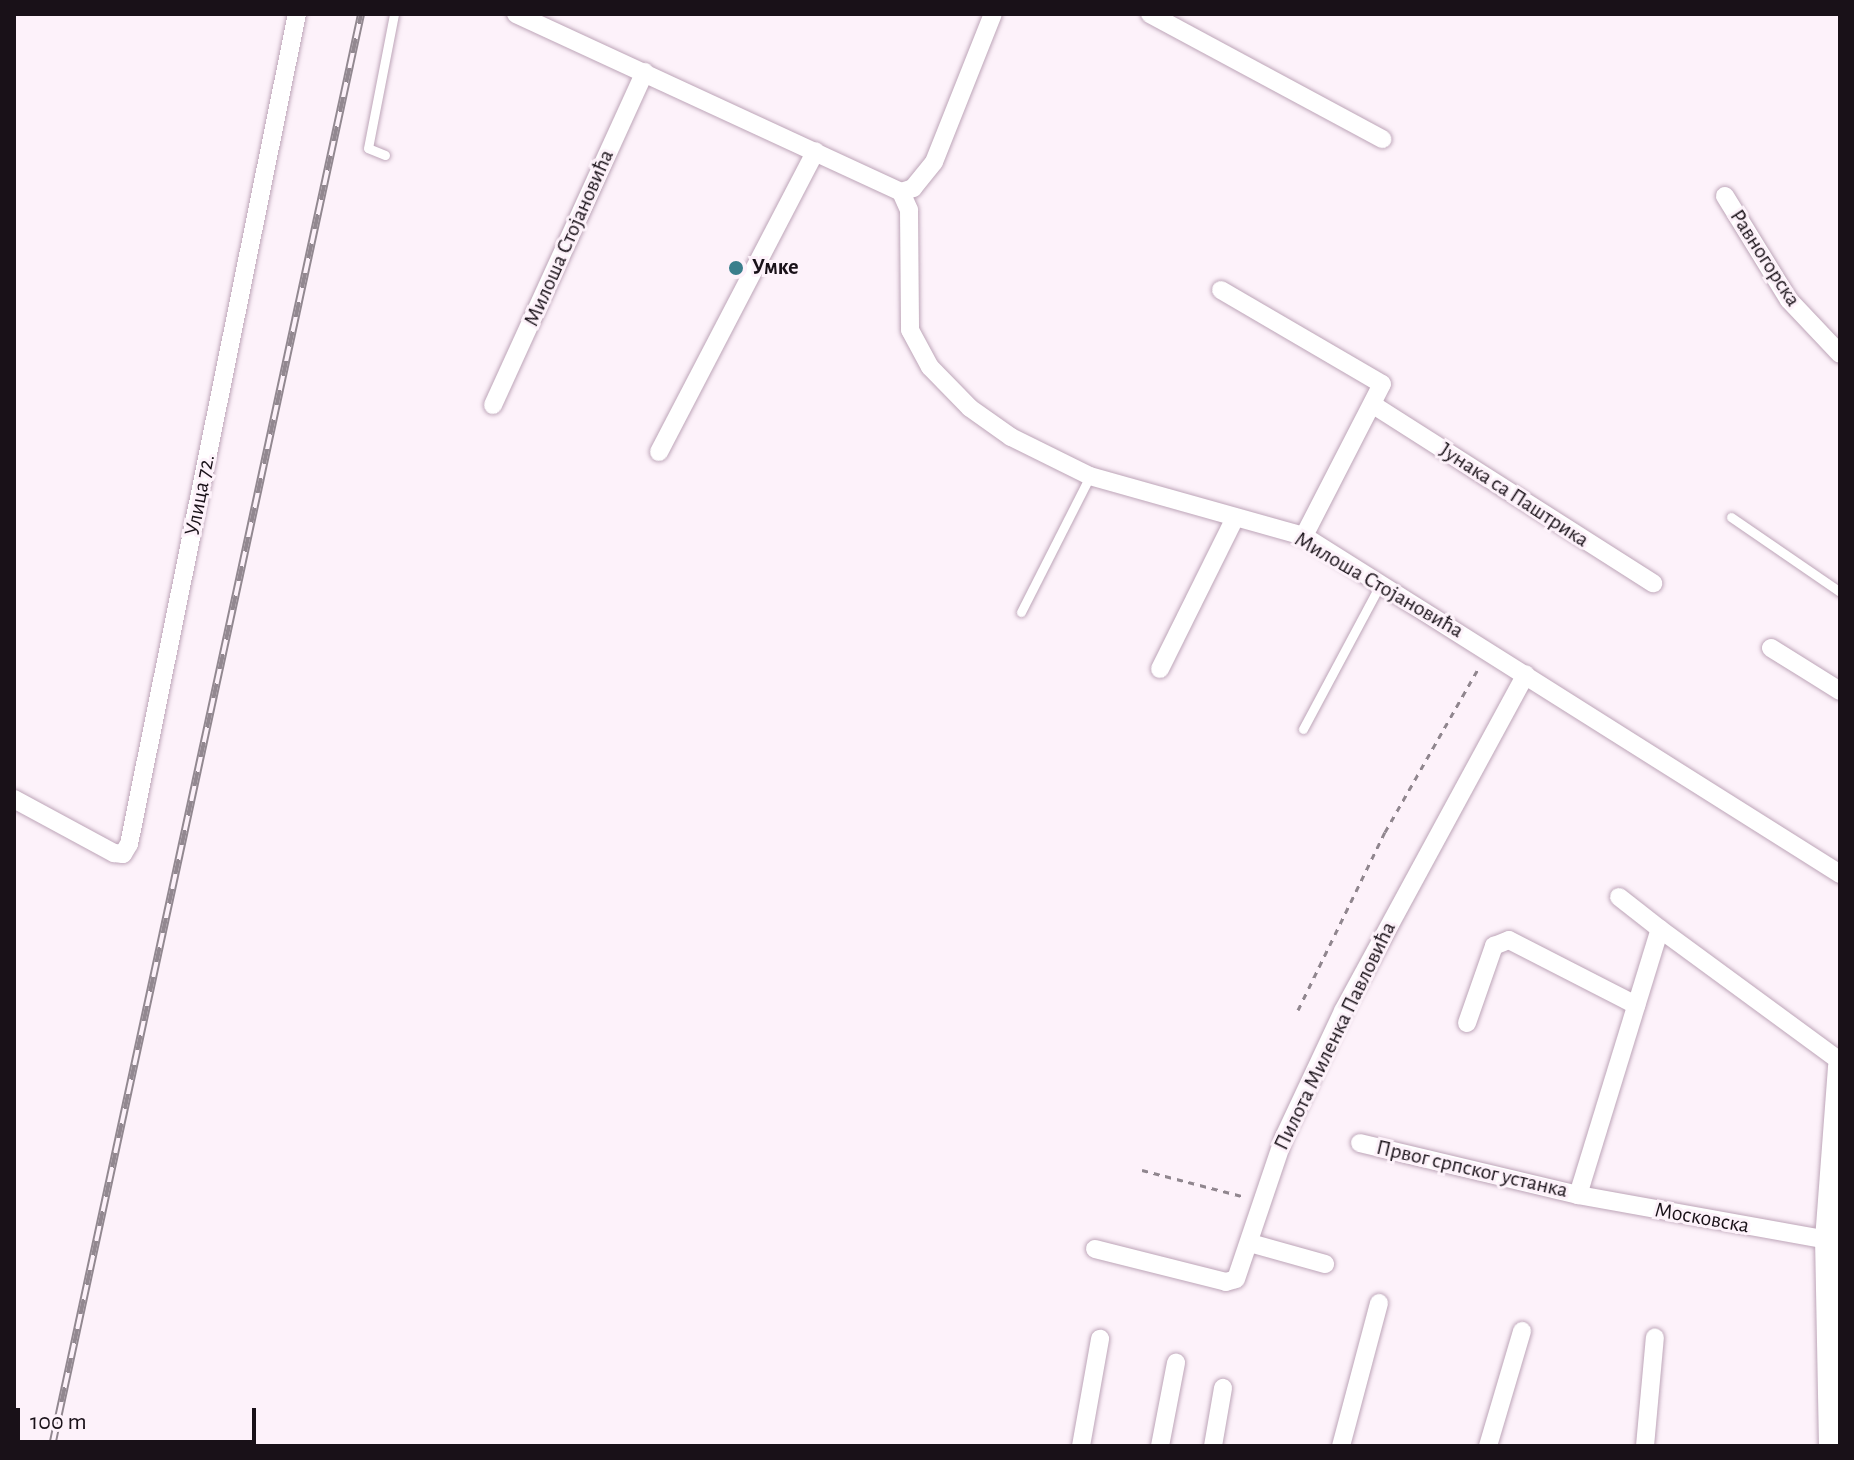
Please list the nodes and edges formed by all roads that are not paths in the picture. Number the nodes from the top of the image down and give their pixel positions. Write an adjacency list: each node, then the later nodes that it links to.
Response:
1 (297, 14): 30 (street, Улица 72.)
2 (394, 14): 9 (lane)
3 (516, 14): 6 (street)
4 (993, 14): 10 (street)
5 (1150, 14): 7 (street)
6 (645, 72): 8 (street); 14 (street, Милоша Стојановића)
7 (1382, 139)
8 (816, 151): 10 (street); 16 (street)
9 (385, 155)
10 (901, 192): 17 (street, Милоша Стојановића)
11 (1725, 196): 13 (street, Равногорска)
12 (1221, 290): 15 (street)
13 (1840, 354)
14 (493, 405)
15 (1375, 406): 20 (street); 22 (street, Јунака са Паштрика)
16 (659, 452)
17 (1090, 476): 19 (street, Милоша Стојановића); 24 (lane)
18 (1731, 517): 23 (lane)
19 (1235, 518): 20 (street, Милоша Стојановића); 26 (street)
20 (1304, 536): 21 (street, Милоша Стојановића)
21 (1381, 583): 27 (street, Милоша Стојановића); 29 (lane)
22 (1653, 583)
23 (1840, 592)
24 (1021, 612)
25 (1771, 648): 28 (street)
26 (1160, 669)
27 (1526, 674): 31 (street, Милоша Стојановића); 41 (street, Пилота Миленка Павловића)
28 (1840, 691)
29 (1303, 729)
30 (14, 799)
31 (1840, 874)
32 (1619, 897): 33 (street)
33 (1660, 929): 34 (street, Првог српског устанка); 36 (street)
34 (1636, 1005): 35 (street); 39 (street, Првог српског устанка)
35 (1467, 1023)
36 (1840, 1064): 37 (main road)
37 (1835, 1140): 40 (main road)
38 (1360, 1143): 39 (street, Првог српског устанка)
39 (1578, 1195): 40 (street, Московска)
40 (1827, 1240): 56 (main road)
41 (1250, 1243): 42 (street, Пилота Миленка Павловића); 43 (street)
42 (1095, 1249)
43 (1325, 1264)
44 (1379, 1303): 53 (street)
45 (1522, 1331): 54 (street)
46 (1655, 1337): 55 (street)
47 (1100, 1339): 50 (street)
48 (1176, 1363): 51 (street)
49 (1223, 1388): 52 (street)
50 (1081, 1446)
51 (1160, 1446)
52 (1213, 1446)
53 (1341, 1446)
54 (1488, 1446)
55 (1645, 1446)
56 (1831, 1446)

